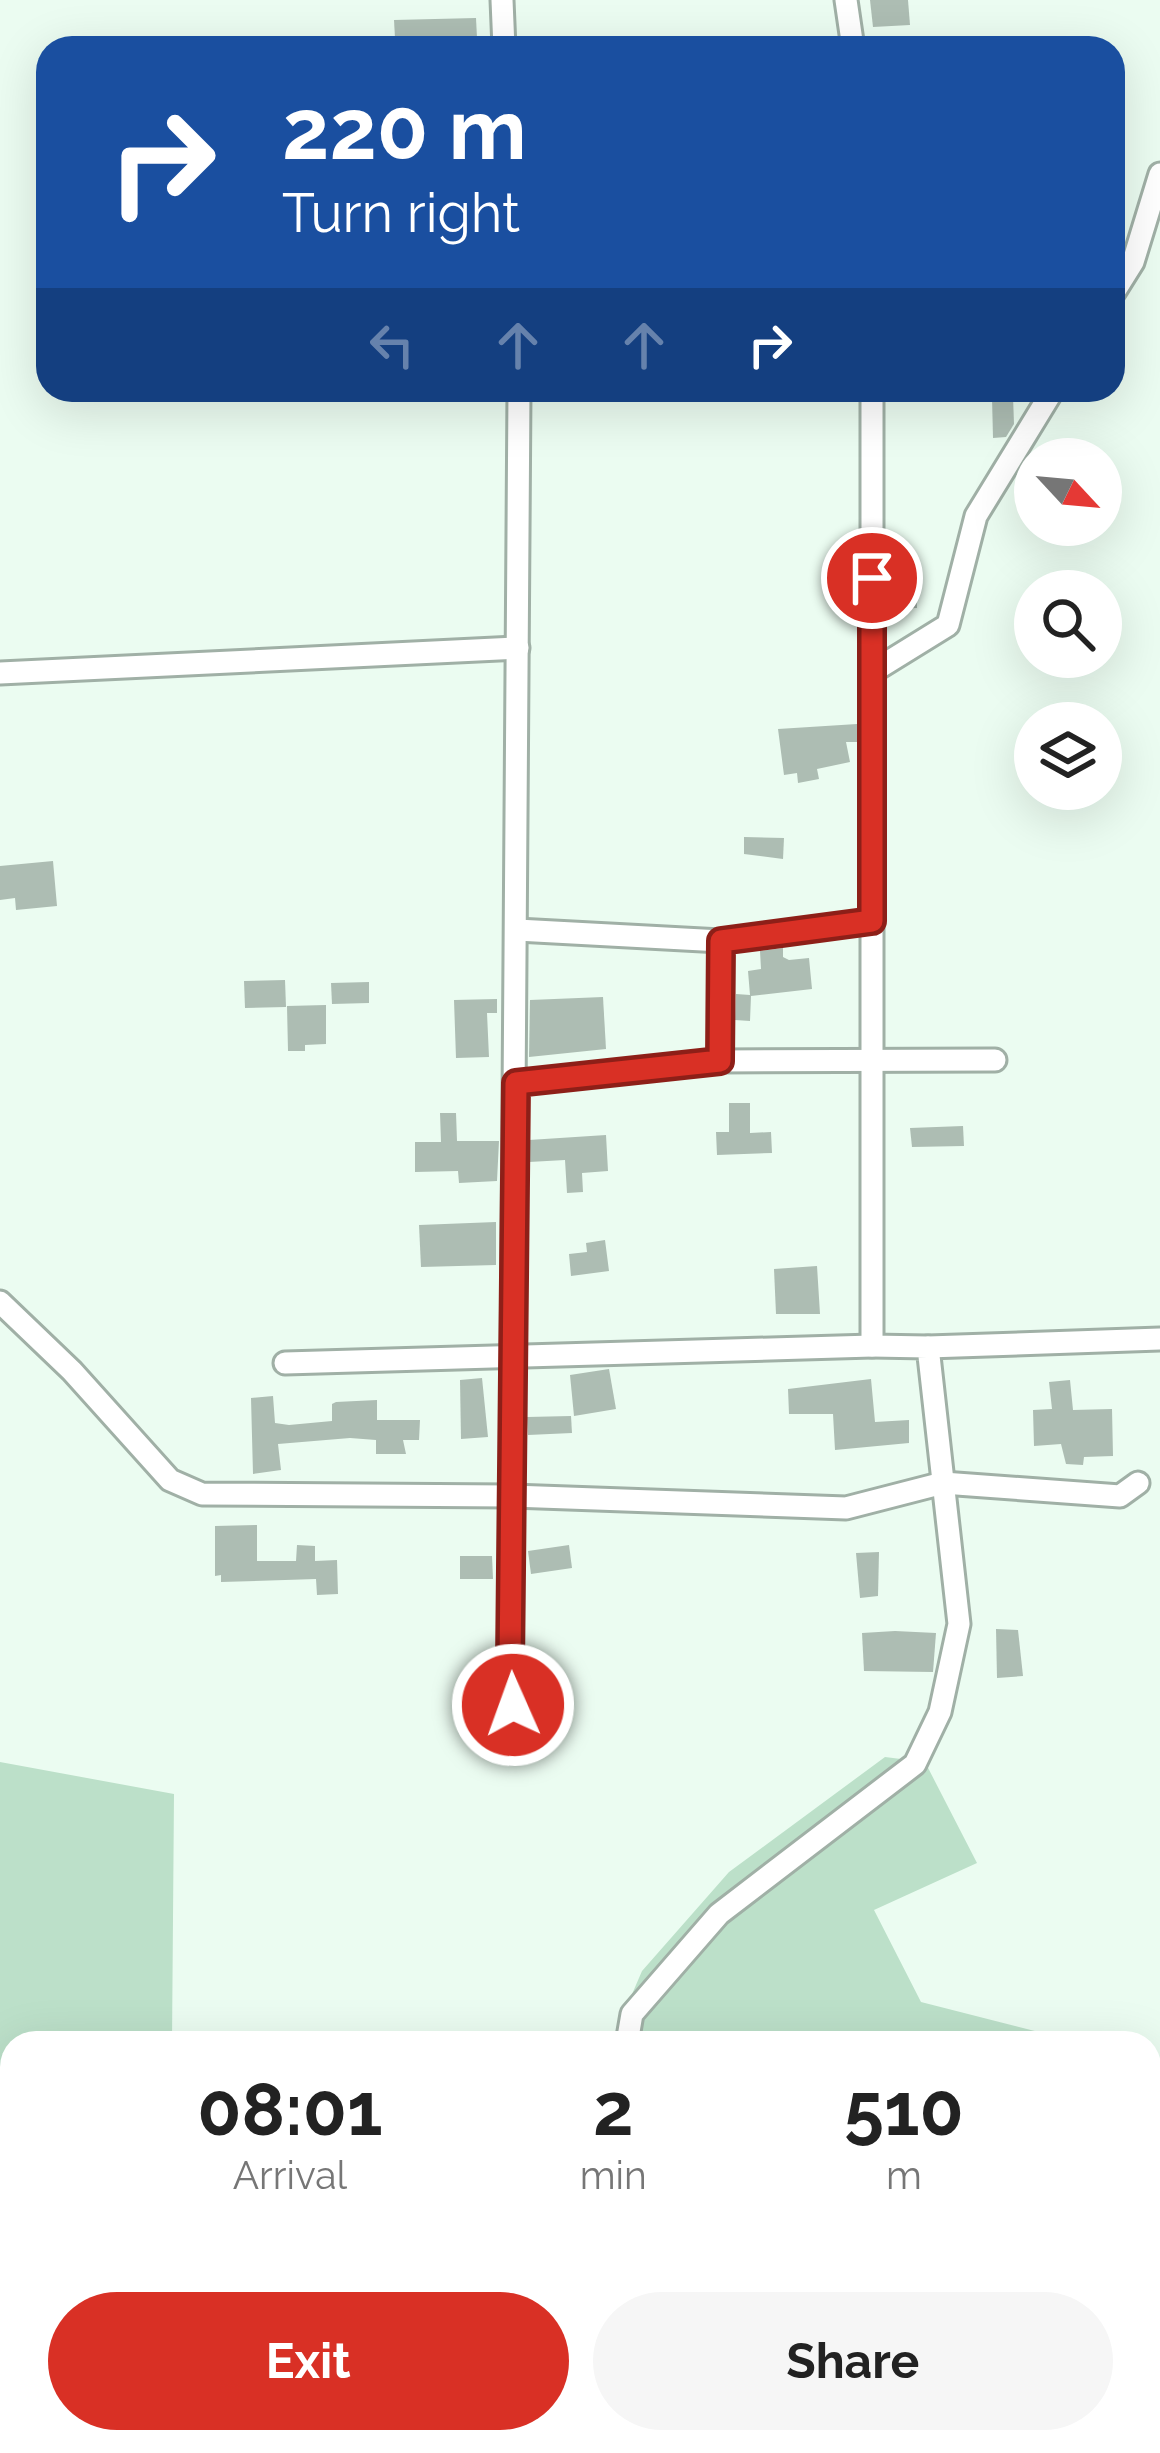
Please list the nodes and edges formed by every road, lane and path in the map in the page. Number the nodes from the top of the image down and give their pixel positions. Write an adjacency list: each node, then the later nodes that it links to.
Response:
1 (502, 0): 3 (street)
2 (847, 0): 4 (street)
3 (504, 36)
4 (852, 36)
5 (1160, 174): 6 (street)
6 (1125, 275)
7 (519, 402): 10 (street)
8 (872, 402): 11 (street)
9 (1046, 402): 11 (street)
10 (518, 648): 12 (street); 14 (street)
11 (872, 672): 13 (street)
12 (0, 673)
13 (872, 921): 15 (street); 16 (street)
14 (517, 930): 15 (street); 19 (street)
15 (721, 941): 18 (street)
16 (872, 1060): 17 (street); 18 (street); 22 (street)
17 (995, 1060)
18 (720, 1061): 19 (street)
19 (516, 1083): 24 (street)
20 (0, 1302): 28 (street)
21 (1160, 1339): 23 (street)
22 (872, 1346): 23 (street); 24 (street)
23 (928, 1347): 26 (street)
24 (515, 1356): 25 (street); 28 (street)
25 (285, 1363)
26 (944, 1483): 27 (street); 28 (street); 30 (street)
27 (1138, 1483)
28 (512, 1496): 29 (street)
29 (515, 1744)
30 (629, 2031)

